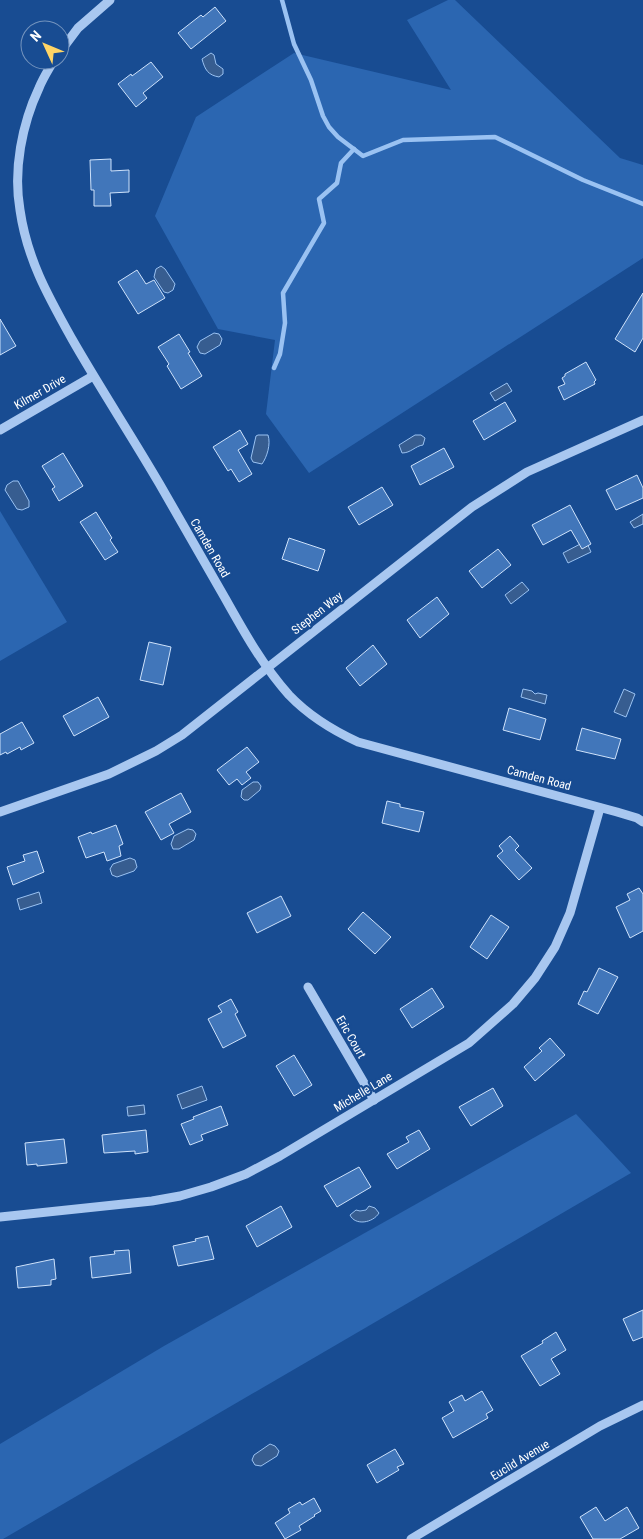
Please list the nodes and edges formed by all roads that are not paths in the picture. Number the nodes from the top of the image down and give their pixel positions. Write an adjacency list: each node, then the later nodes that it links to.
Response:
1 (110, 0): 2 (street)
2 (70, 39)
3 (48, 70): 4 (street, Camden Road)
4 (93, 376): 6 (street, Kilmer Drive); 7 (street, Camden Road)
5 (643, 420): 7 (street, Stephen Way)
6 (0, 430)
7 (268, 668): 8 (street, Camden Road); 9 (street, Stephen Way)
8 (600, 808): 10 (street, Camden Road); 12 (street, Michelle Lane)
9 (0, 812)
10 (643, 822)
11 (308, 987): 12 (street, Eric Court)
12 (374, 1100): 13 (street, Michelle Lane)
13 (0, 1217)
14 (643, 1406): 15 (street, Euclid Avenue)
15 (411, 1539)

